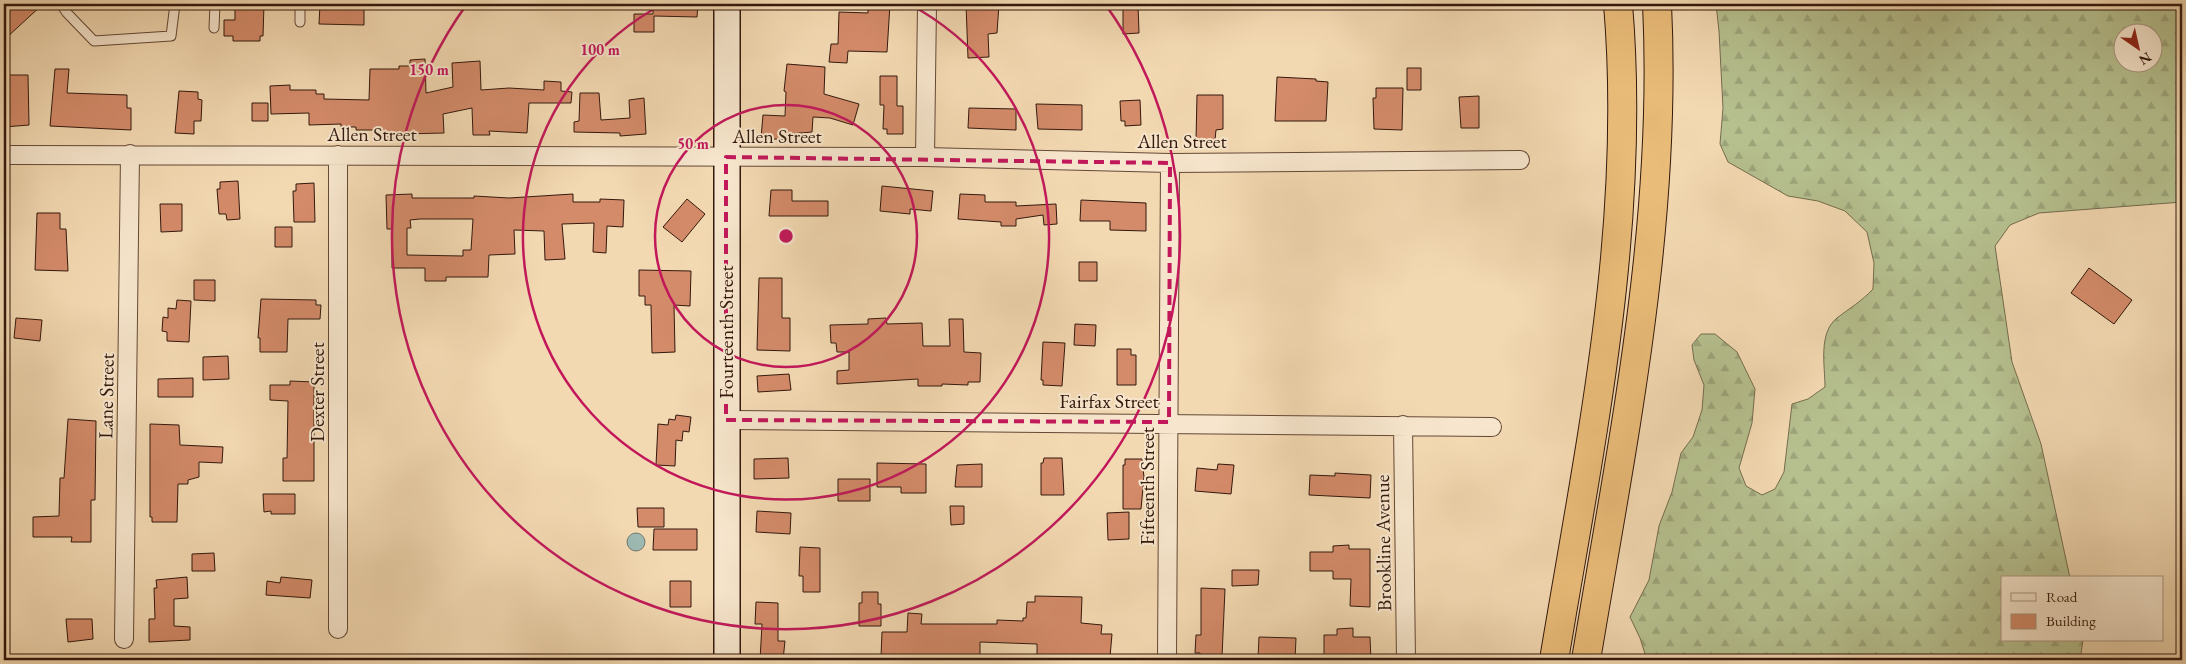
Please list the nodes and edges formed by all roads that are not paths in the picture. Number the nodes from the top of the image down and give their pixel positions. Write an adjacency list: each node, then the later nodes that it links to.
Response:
1 (61, 4): 2 (lane)
2 (175, 4)
3 (215, 4): 10 (lane)
4 (300, 4): 9 (lane)
5 (728, 4): 14 (street, Fourteenth Street)
6 (927, 4): 15 (street)
7 (1618, 4): 27 (highway)
8 (1657, 4): 28 (highway)
9 (300, 22)
10 (214, 28)
11 (130, 154): 12 (street, Allen Street); 13 (street, Allen Street); 23 (street, Lane Street)
12 (4, 155)
13 (338, 155): 14 (street, Allen Street); 22 (street, Dexter Street)
14 (726, 157): 15 (street, Allen Street); 18 (street, Fourteenth Street)
15 (925, 157): 17 (street, Allen Street)
16 (1520, 160): 17 (street, Allen Street)
17 (1170, 163): 19 (street, Fifteenth Street)
18 (726, 420): 19 (street, Fairfax Street); 24 (street, Fourteenth Street)
19 (1169, 422): 20 (street, Fairfax Street); 25 (street, Fifteenth Street)
20 (1403, 425): 21 (street, Fairfax Street); 26 (street, Brookline Avenue)
21 (1492, 427)
22 (338, 629)
23 (124, 639)
24 (727, 660)
25 (1168, 660)
26 (1406, 660)
27 (1554, 660)
28 (1586, 660)

